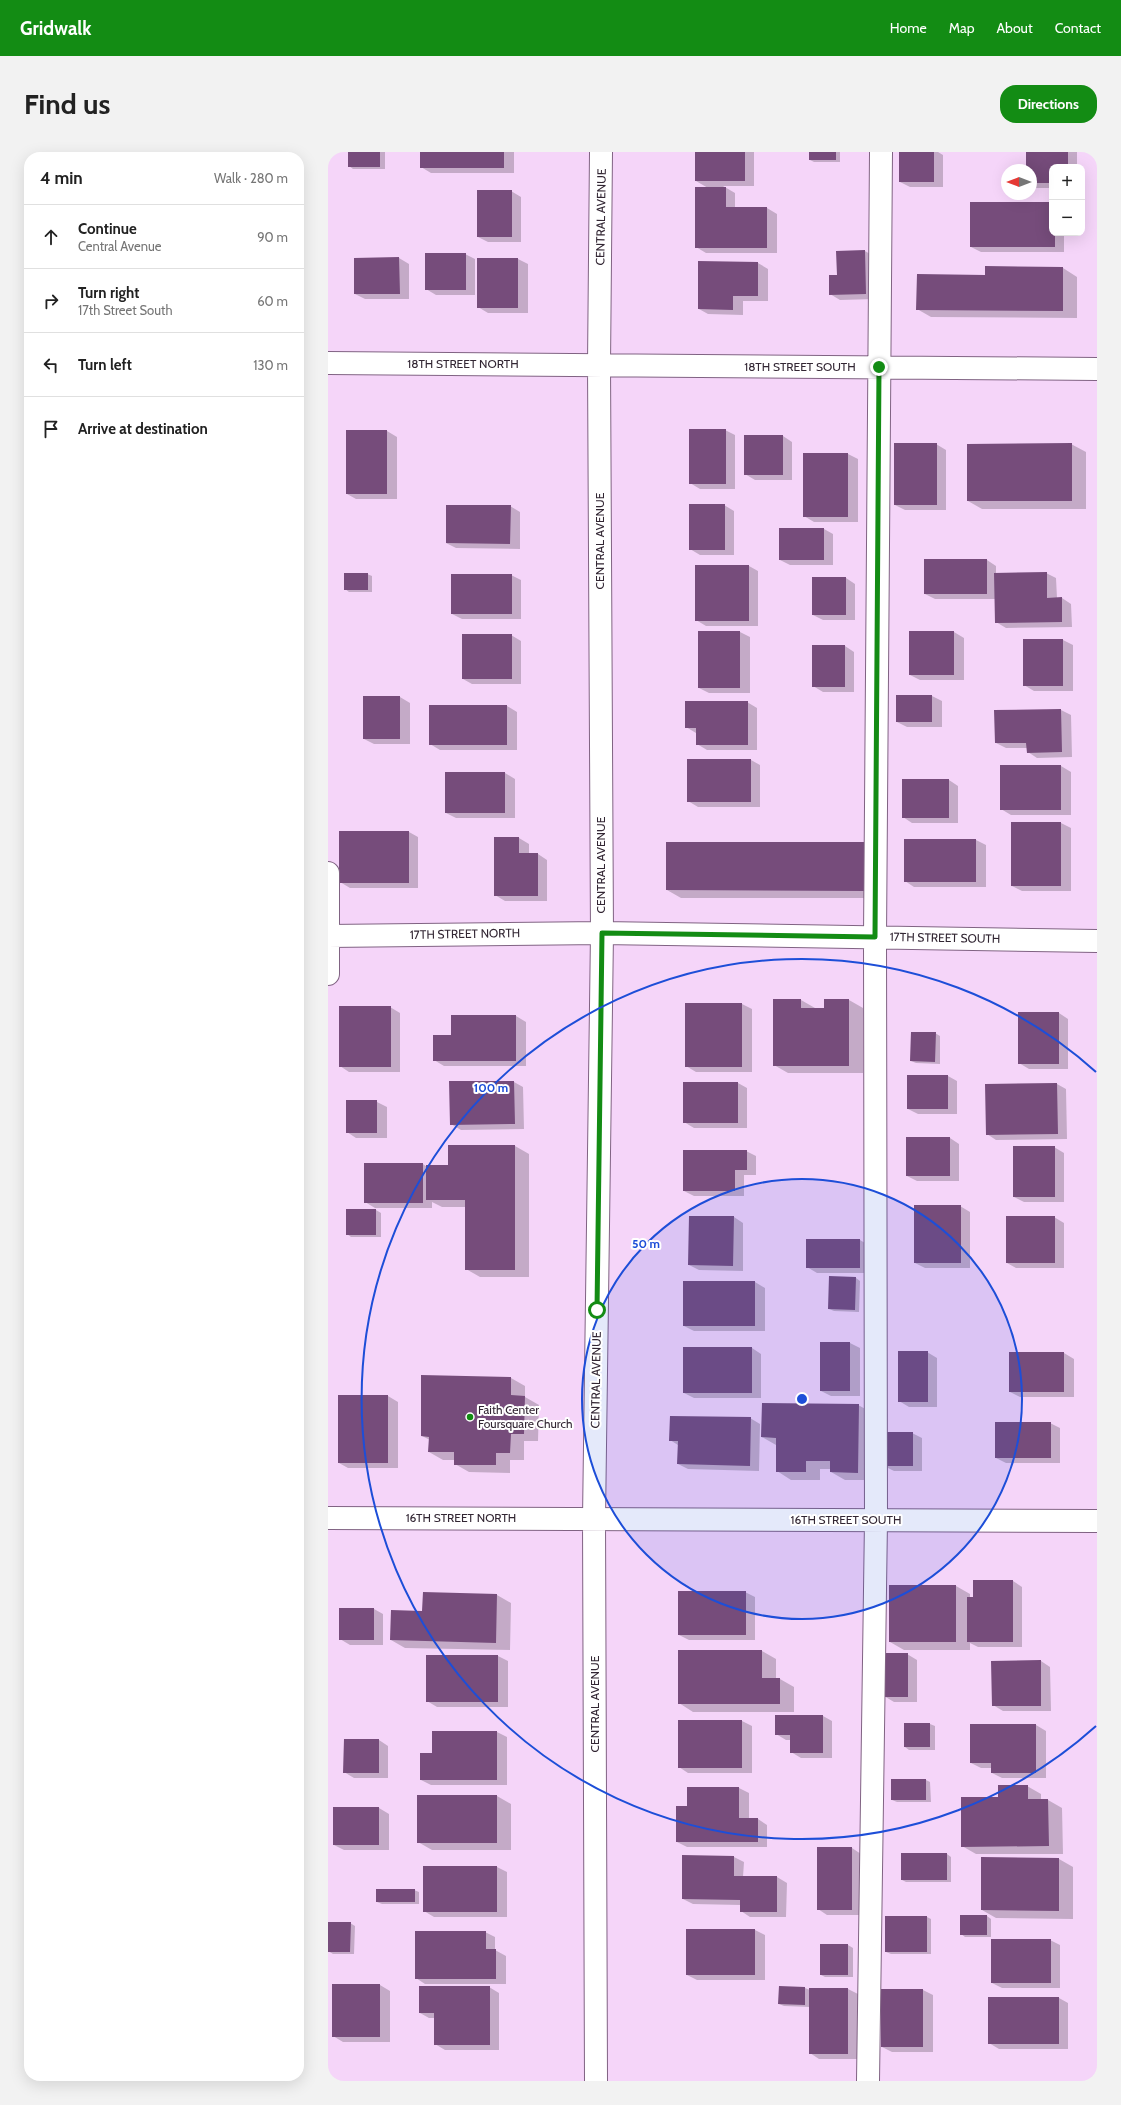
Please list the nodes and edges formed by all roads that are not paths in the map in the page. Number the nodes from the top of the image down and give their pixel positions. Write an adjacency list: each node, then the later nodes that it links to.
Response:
1 (601, 152): 4 (street, CENTRAL AVENUE)
2 (881, 152): 5 (street)
3 (328, 363): 4 (street, 18TH STREET NORTH)
4 (599, 365): 5 (street, 18TH STREET SOUTH); 8 (street, CENTRAL AVENUE)
5 (879, 367): 6 (street, 18TH STREET SOUTH); 10 (street)
6 (1097, 369)
7 (328, 873): 9 (street)
8 (602, 933): 9 (street, 17TH STREET NORTH); 10 (street, 17TH STREET SOUTH); 14 (street, CENTRAL AVENUE)
9 (328, 936): 12 (street)
10 (875, 937): 11 (street, 17TH STREET SOUTH); 15 (street)
11 (1097, 941)
12 (328, 974)
13 (328, 1518): 14 (street, 16TH STREET NORTH)
14 (594, 1518): 15 (street, 16TH STREET SOUTH); 17 (street, CENTRAL AVENUE)
15 (876, 1520): 16 (street, 16TH STREET SOUTH); 18 (street)
16 (1097, 1521)
17 (596, 2081)
18 (868, 2081)

